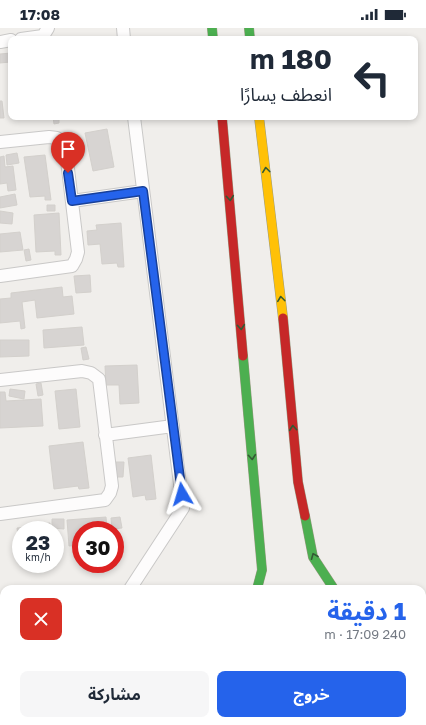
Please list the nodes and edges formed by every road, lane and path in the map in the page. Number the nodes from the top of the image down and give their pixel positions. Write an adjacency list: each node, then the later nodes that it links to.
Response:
1 (134, 120): 5 (street)
2 (222, 120): 13 (street, one-way to 13)
3 (259, 120): 14 (street, one-way to 3)
4 (0, 142): 6 (street)
5 (143, 191): 6 (street); 9 (street)
6 (72, 201): 7 (street)
7 (0, 276)
8 (0, 380): 10 (street)
9 (173, 426): 10 (street); 12 (street)
10 (105, 435): 11 (street)
11 (0, 514)
12 (133, 585)
13 (258, 585)
14 (331, 585)

